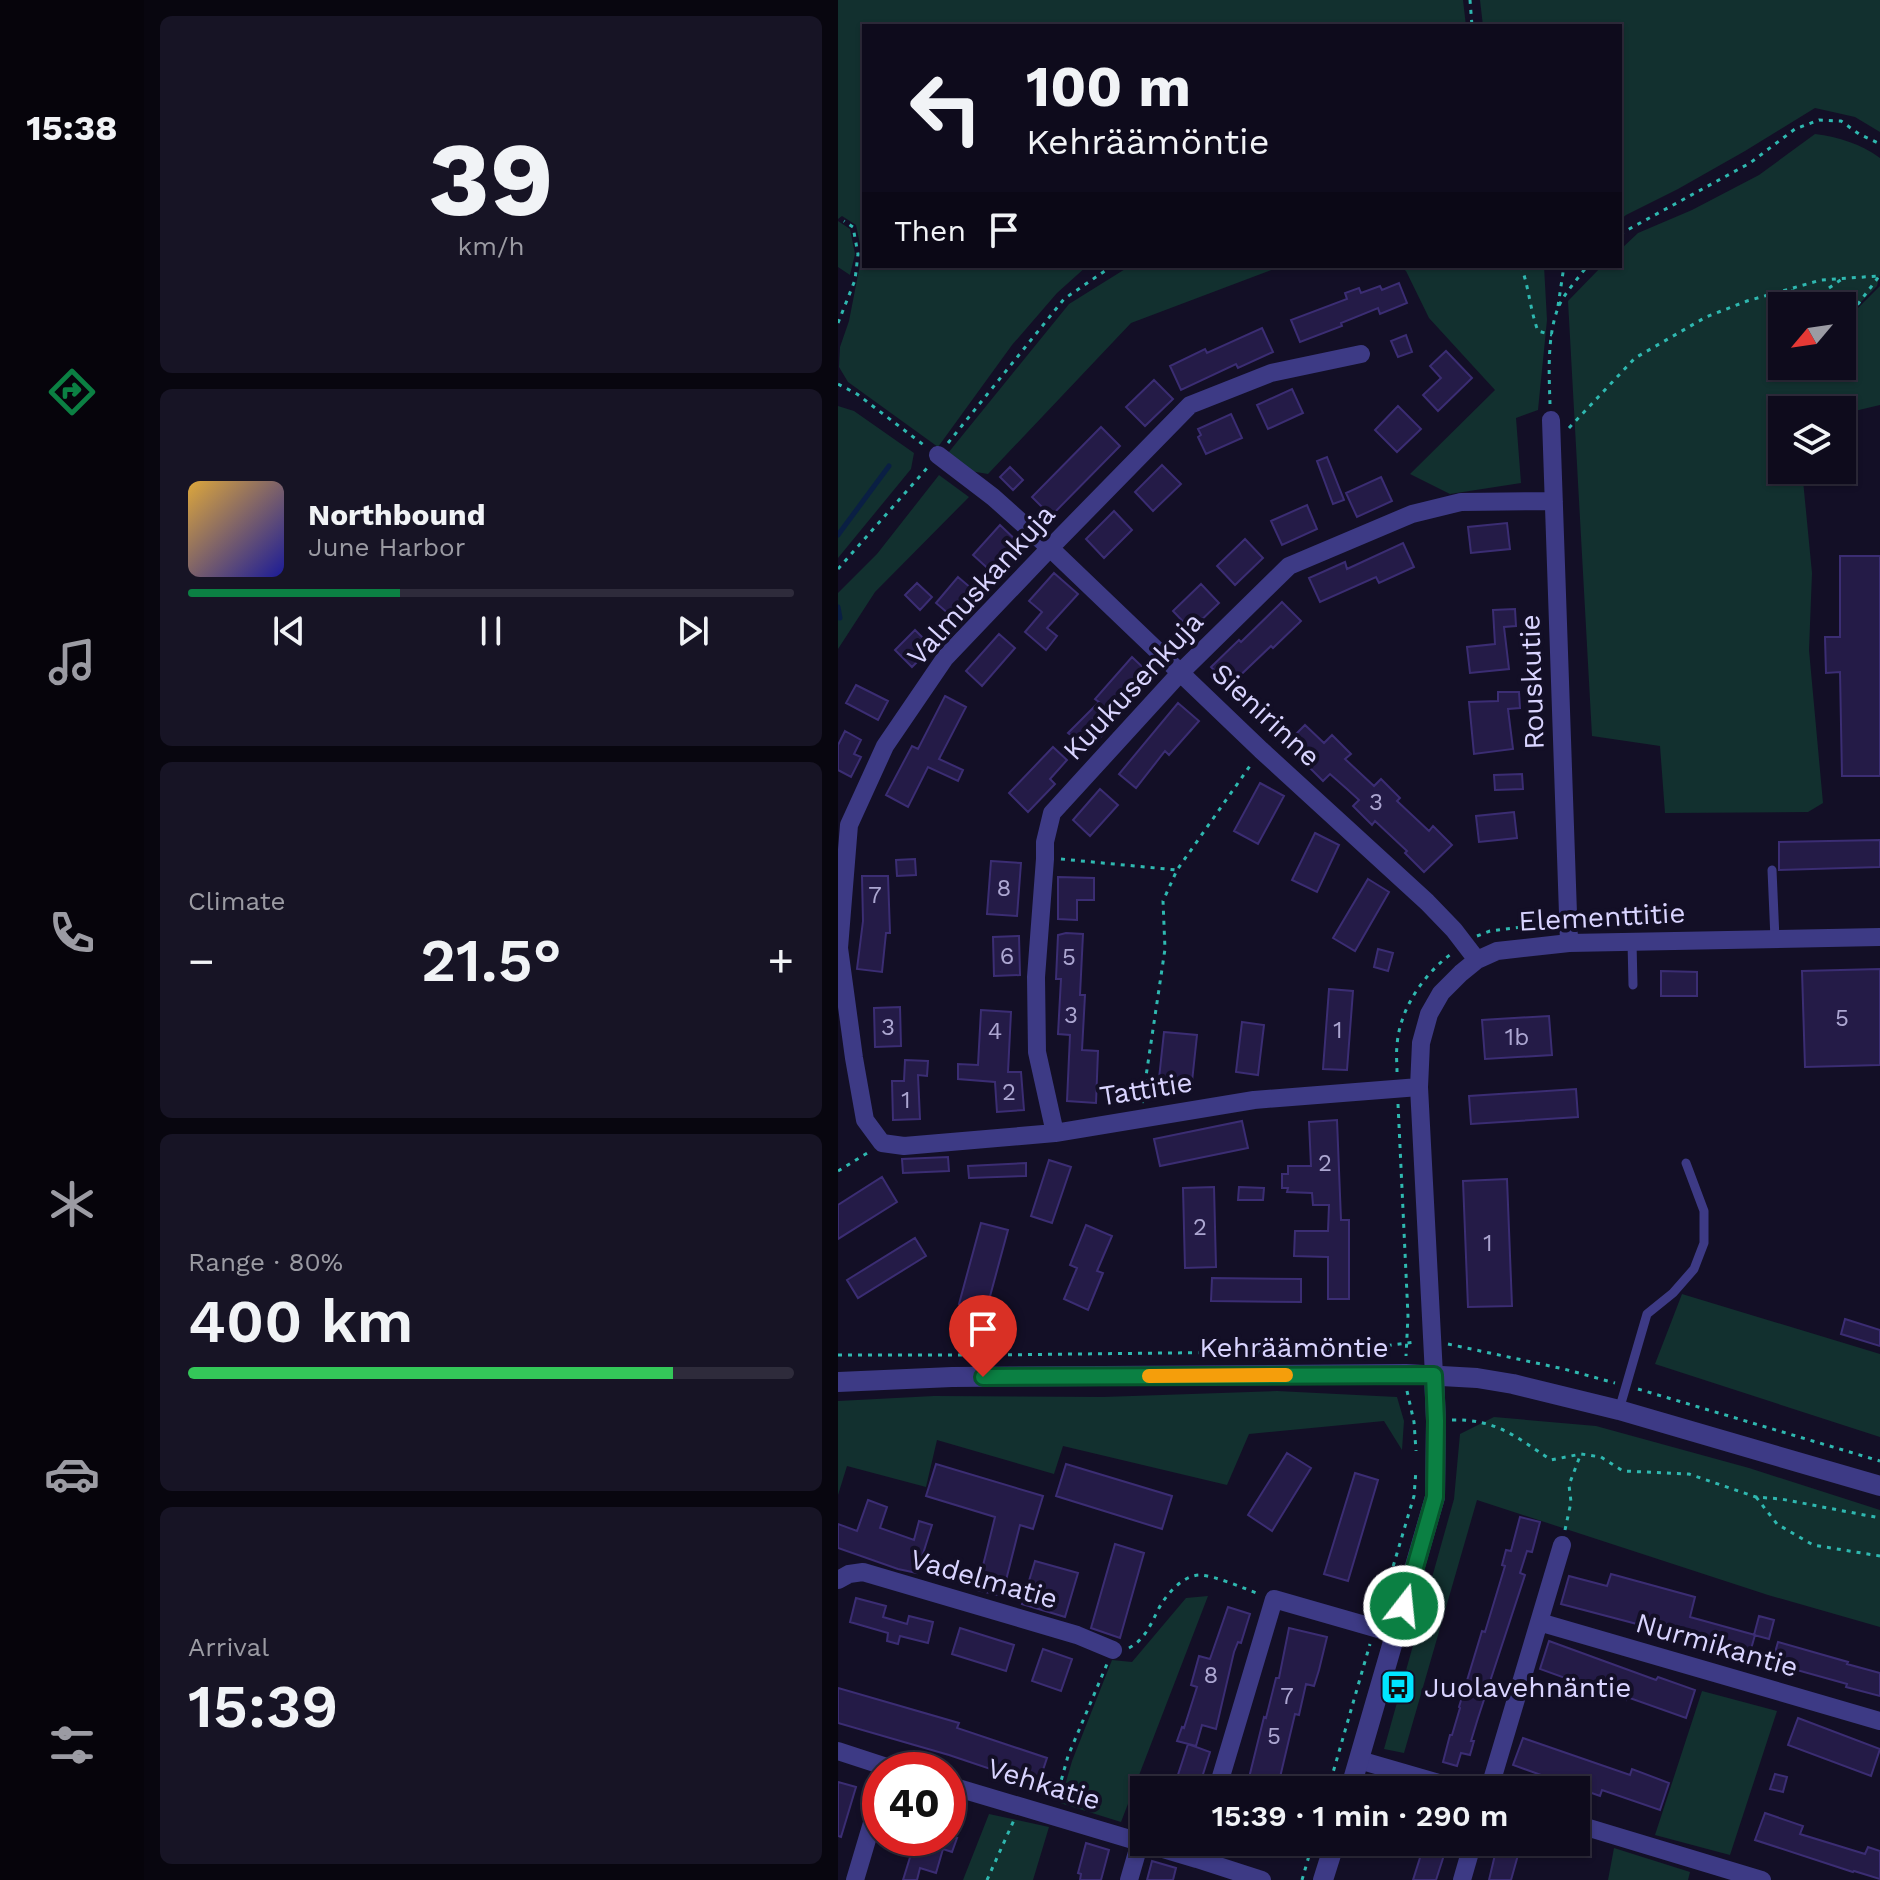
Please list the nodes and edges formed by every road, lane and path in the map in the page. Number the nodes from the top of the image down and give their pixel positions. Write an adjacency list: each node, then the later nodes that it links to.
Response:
1 (1470, 0): 2 (path)
2 (1472, 24)
3 (1880, 144): 5 (path)
4 (844, 221): 15 (path)
5 (1622, 233)
6 (1109, 268): 20 (path)
7 (1522, 268): 16 (path)
8 (1564, 268): 13 (path)
9 (1586, 268): 13 (path)
10 (1879, 276): 11 (path); 14 (path)
11 (1843, 278): 12 (path); 12 (path)
12 (1787, 290): 19 (path)
13 (1558, 306): 16 (path)
14 (1856, 307)
15 (838, 323)
16 (1552, 335): 19 (path)
17 (1361, 354): 22 (street, Valmuskankuja)
18 (838, 384): 20 (path)
19 (1552, 428): 21 (street, Rouskutie)
20 (938, 455): 22 (street, Sienirinne); 23 (path)
21 (1554, 501): 24 (street, Kuukusenkuja); 32 (street, Rouskutie)
22 (1050, 548): 24 (street, Sienirinne); 38 (street, Valmuskankuja)
23 (838, 569)
24 (1180, 673): 25 (street, Sienirinne); 26 (street, Kuukusenkuja)
25 (1261, 750): 27 (path); 33 (street, Sienirinne)
26 (1045, 859): 27 (path); 37 (street, Kuukusenkuja)
27 (1177, 870): 36 (path)
28 (1772, 870): 30 (lane)
29 (1880, 937): 30 (street, Elementtitie)
30 (1775, 939): 31 (street, Elementtitie)
31 (1632, 942): 32 (street, Elementtitie); 34 (lane)
32 (1569, 943): 33 (street, Elementtitie)
33 (1477, 960): 35 (street, Elementtitie)
34 (1633, 985)
35 (1419, 1087): 36 (street, Tattitie); 43 (street, Elementtitie)
36 (1139, 1119): 37 (street, Tattitie)
37 (1055, 1133): 38 (street, Tattitie)
38 (882, 1143): 40 (path)
39 (1686, 1163): 45 (lane)
40 (838, 1171)
41 (1405, 1343): 42 (path)
42 (1406, 1374): 43 (street, Kehräämöntie); 44 (street, Kehräämöntie); 48 (path)
43 (1434, 1375): 45 (street, Kehräämöntie); 46 (street)
44 (838, 1382)
45 (1619, 1410): 50 (street, Kehräämöntie)
46 (1436, 1421): 47 (path); 59 (street)
47 (1581, 1454): 51 (path); 53 (path)
48 (1417, 1457)
49 (1416, 1470): 58 (path)
50 (1880, 1486)
51 (1756, 1497): 52 (path); 54 (path)
52 (1880, 1518)
53 (1562, 1545): 57 (street)
54 (1880, 1556)
55 (838, 1580): 60 (street, Vadelmatie)
56 (1274, 1599): 58 (street); 60 (path); 65 (street)
57 (1539, 1622): 61 (street, Nurmikantie); 69 (street)
58 (1375, 1628): 59 (street); 66 (path)
59 (1396, 1634): 64 (street)
60 (1113, 1650): 72 (path)
61 (1880, 1721)
62 (838, 1751): 63 (street)
63 (862, 1759)
64 (1359, 1760): 67 (street); 68 (street)
65 (1221, 1776)
66 (1332, 1776)
67 (1354, 1776)
68 (1414, 1776)
69 (1493, 1776)
70 (966, 1790): 71 (street, Vehkatie)
71 (1022, 1807): 72 (street, Vehkatie); 82 (path)
72 (1051, 1815): 74 (street, Vehkatie)
73 (1590, 1828): 88 (street)
74 (1130, 1839)
75 (862, 1856): 81 (street)
76 (1136, 1856): 83 (street)
77 (1212, 1856): 84 (street, Vehkatie)
78 (1309, 1856): 85 (path)
79 (1331, 1856): 86 (street)
80 (1469, 1856): 87 (street)
81 (855, 1880)
82 (987, 1880)
83 (1129, 1880)
84 (1262, 1880)
85 (1302, 1880)
86 (1323, 1880)
87 (1462, 1880)
88 (1762, 1880)

